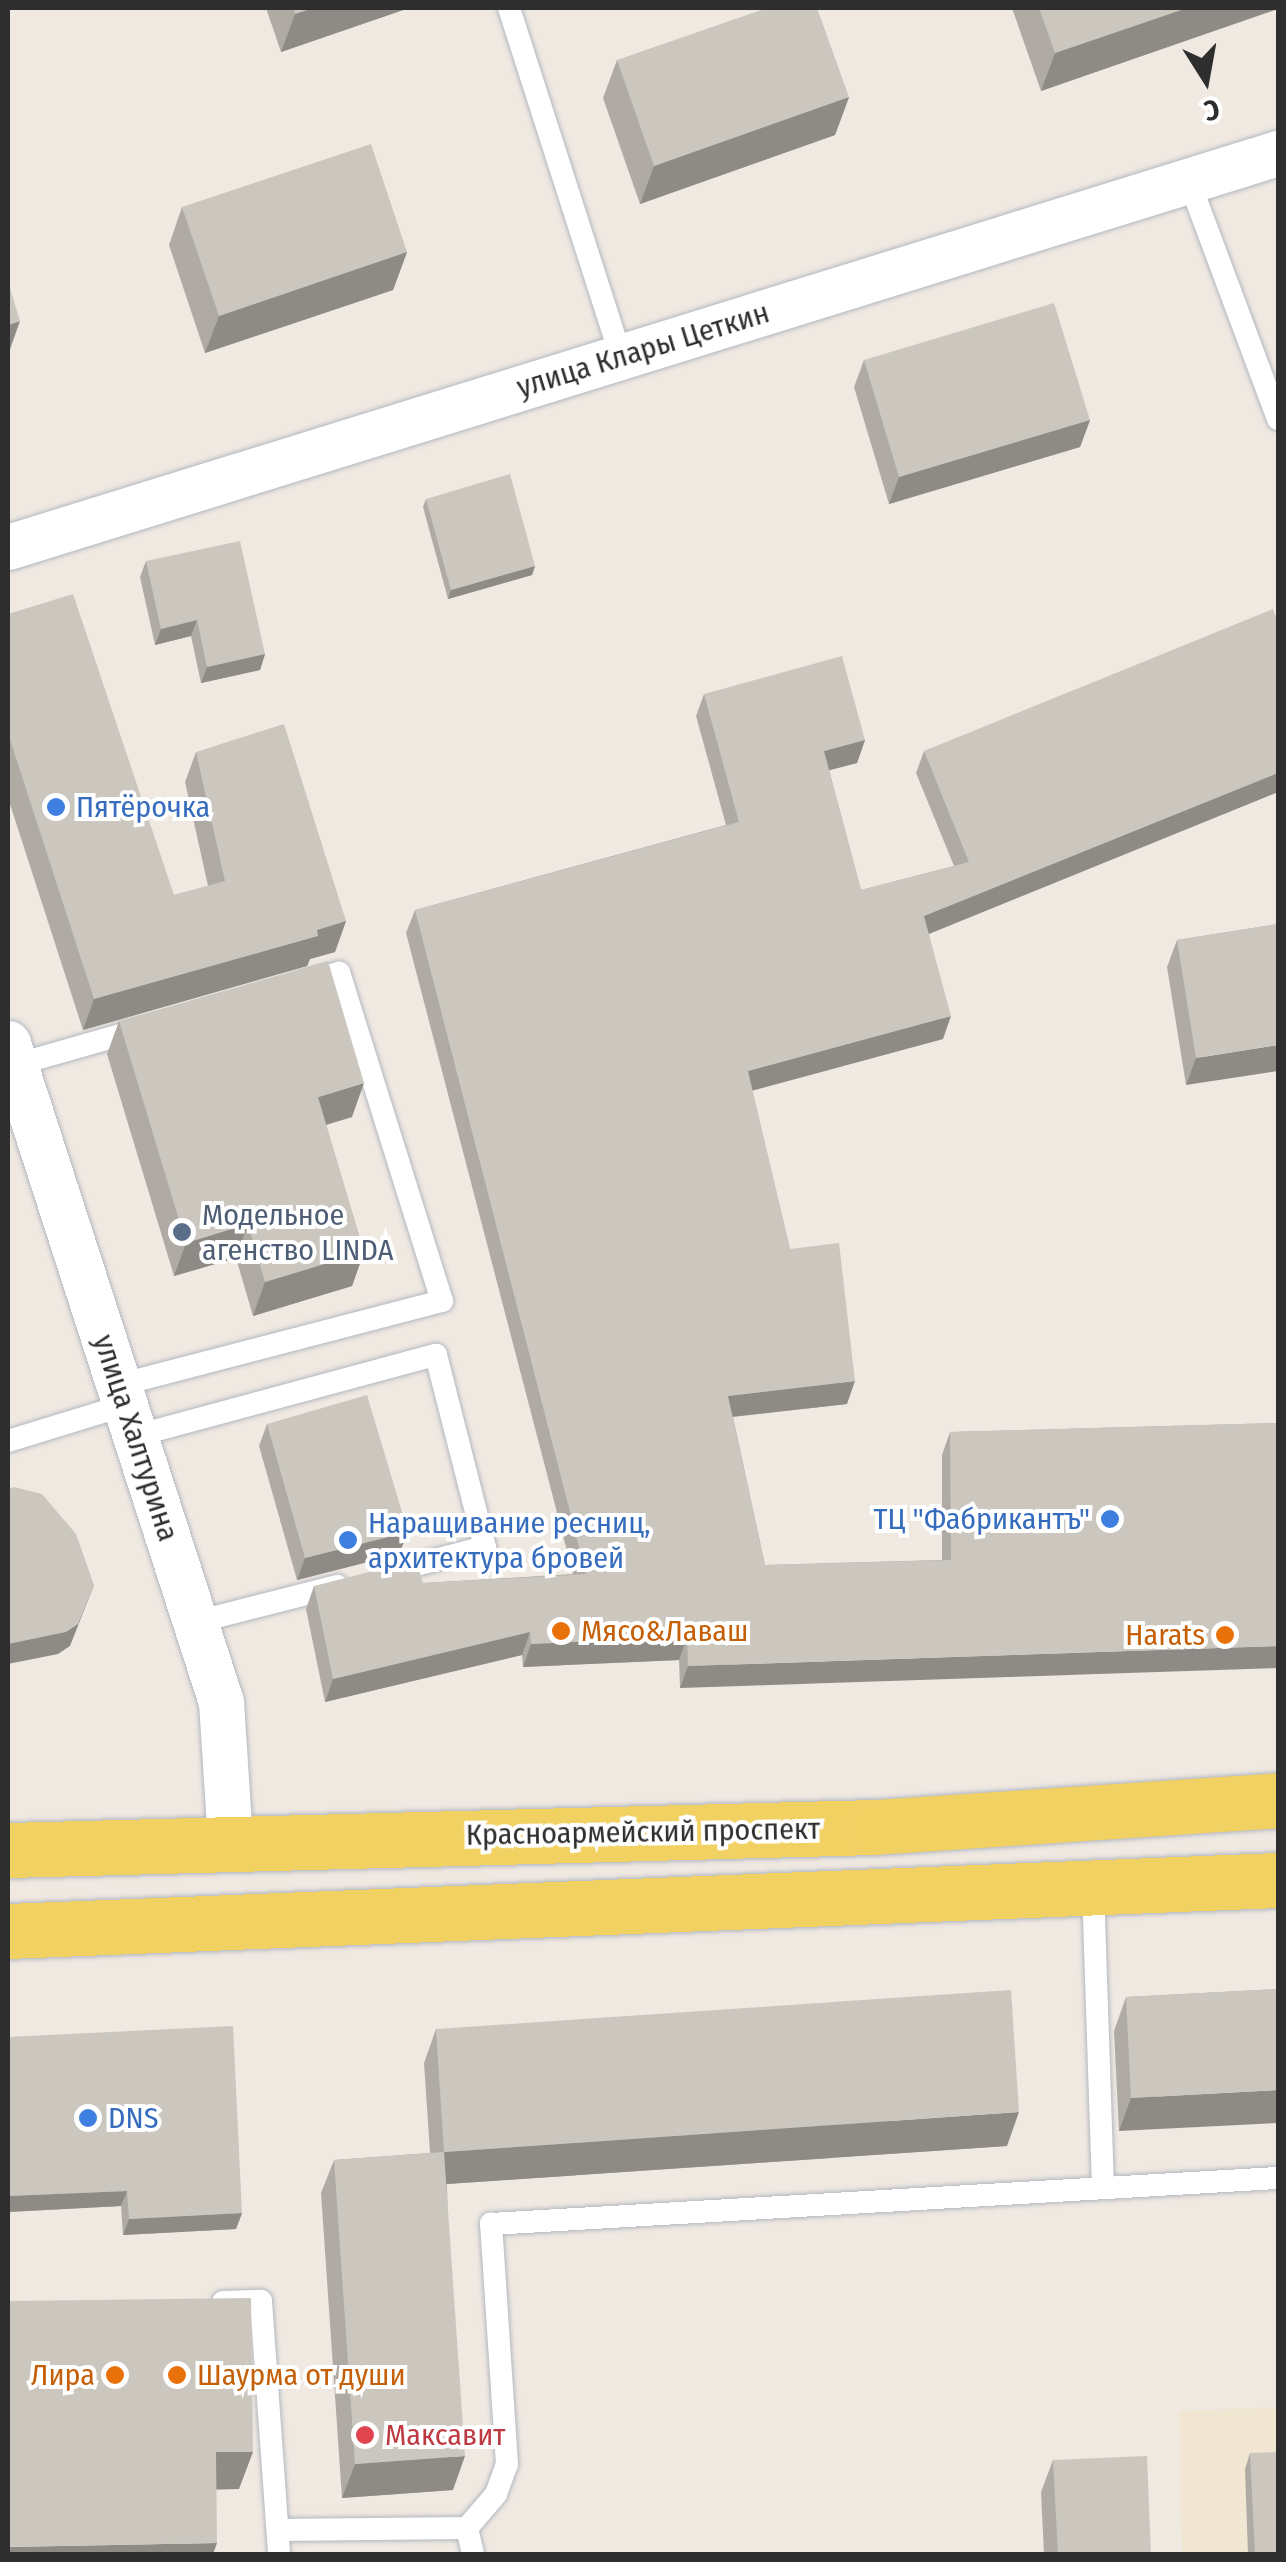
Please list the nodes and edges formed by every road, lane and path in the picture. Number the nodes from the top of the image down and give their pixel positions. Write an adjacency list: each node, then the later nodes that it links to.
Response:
1 (509, 8): 4 (lane)
2 (1278, 154): 3 (street, улица Клары Цеткин)
3 (1189, 181): 4 (street, улица Клары Цеткин); 5 (lane)
4 (621, 357): 6 (street, улица Клары Цеткин)
5 (1278, 419)
6 (8, 547)
7 (282, 989): 10 (lane)
8 (168, 1021): 9 (lane)
9 (11, 1054): 10 (street, улица Халтурина)
10 (126, 1409): 11 (lane); 12 (street, улица Халтурина); 12 (lane)
11 (8, 1441)
12 (196, 1622): 14 (street, улица Халтурина)
13 (1278, 1800): 14 (main road, Красноармейский проспект)
14 (230, 1840): 15 (main road, Красноармейский проспект)
15 (8, 1850)
16 (1278, 1880): 17 (main road)
17 (1094, 1887): 18 (main road); 20 (lane)
18 (8, 1931)
19 (1278, 2178): 20 (lane)
20 (1104, 2187): 22 (lane)
21 (202, 2302): 23 (lane)
22 (467, 2528): 23 (lane); 25 (lane)
23 (278, 2530): 24 (lane)
24 (278, 2554)
25 (473, 2554)

